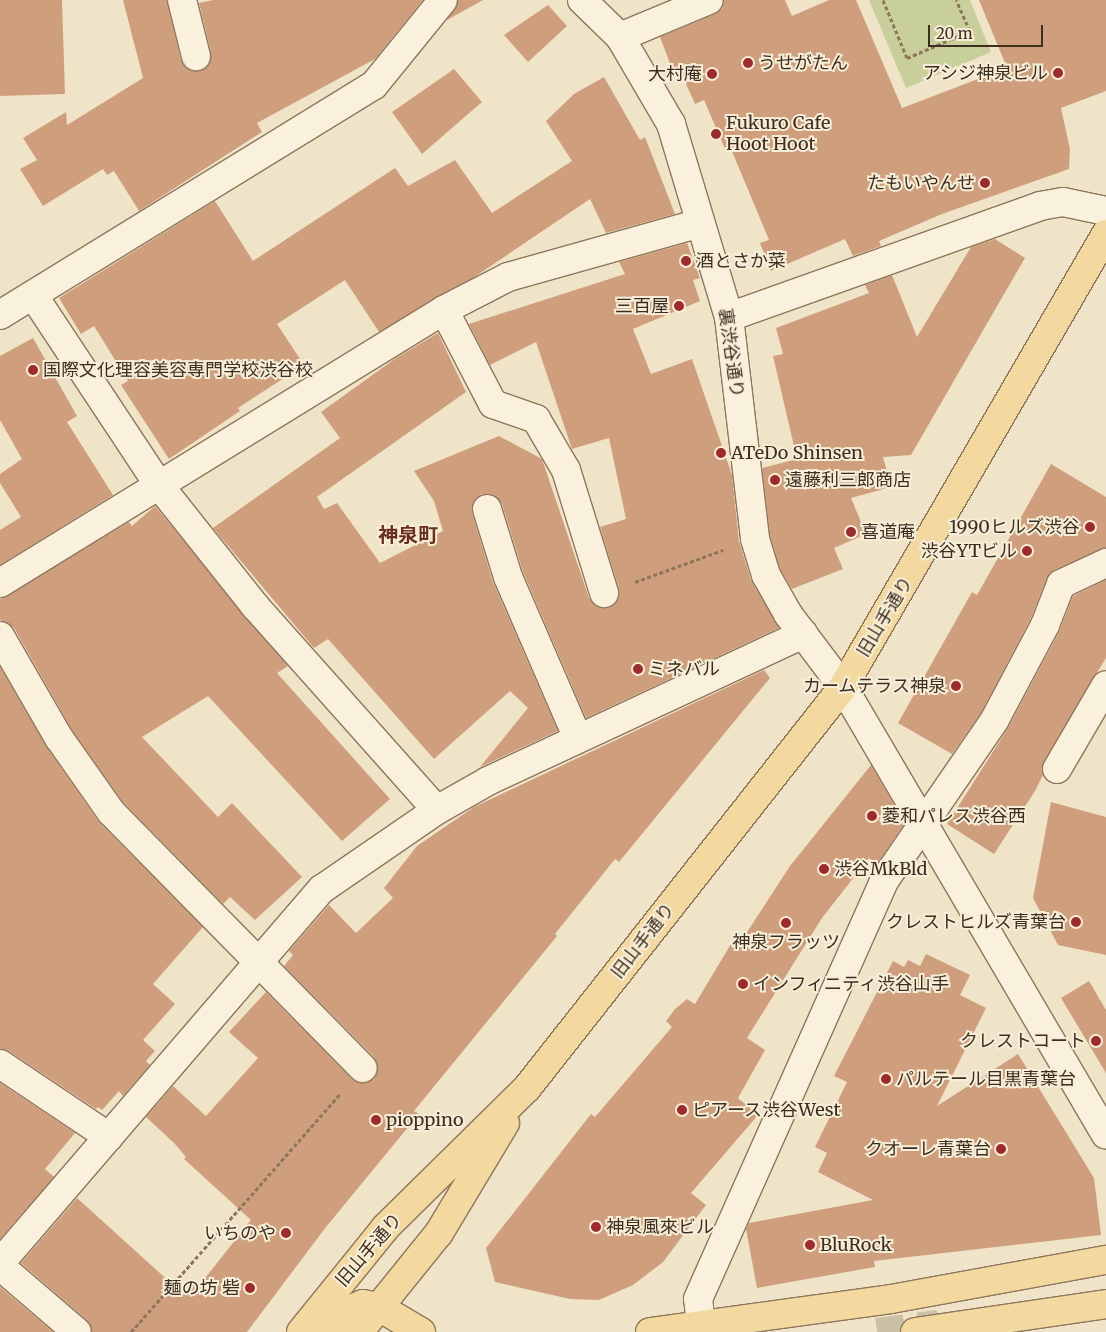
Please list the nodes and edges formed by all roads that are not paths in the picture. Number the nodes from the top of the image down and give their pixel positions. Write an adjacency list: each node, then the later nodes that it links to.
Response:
1 (182, 0): 6 (street)
2 (443, 0): 10 (street)
3 (582, 0): 5 (street, 裏渋谷通り)
4 (709, 0): 5 (street)
5 (620, 37): 8 (street, 裏渋谷通り)
6 (196, 56)
7 (1106, 212): 13 (street)
8 (700, 223): 11 (street); 13 (street, 裏渋谷通り)
9 (1106, 234): 22 (main road, 旧山手通り)
10 (33, 295): 12 (street); 14 (street)
11 (444, 310): 14 (street); 18 (street)
12 (0, 315)
13 (729, 317): 19 (street, 裏渋谷通り)
14 (158, 484): 17 (street); 25 (street)
15 (487, 509): 23 (street)
16 (1106, 563): 26 (street)
17 (0, 583)
18 (604, 593)
19 (803, 634): 22 (street, 裏渋谷通り); 23 (street)
20 (0, 636): 27 (street)
21 (1106, 685): 24 (street)
22 (843, 687): 26 (street, 裏渋谷通り); 30 (main road, 旧山手通り)
23 (578, 739): 25 (street)
24 (1057, 769)
25 (437, 810): 27 (street)
26 (923, 825): 31 (street, 裏渋谷通り); 37 (street)
27 (260, 961): 29 (street); 32 (street)
28 (0, 1064): 32 (street)
29 (363, 1068)
30 (527, 1088): 36 (main road, 旧山手通り); 39 (main road, 旧山手通り)
31 (1106, 1135)
32 (109, 1137): 34 (street)
33 (1106, 1260): 37 (main road)
34 (0, 1265): 38 (street)
35 (1106, 1304): 44 (main road)
36 (379, 1307): 40 (main road); 41 (main road, 旧山手通り); 42 (main road)
37 (701, 1326): 43 (main road)
38 (77, 1332)
39 (301, 1332)
40 (332, 1332)
41 (359, 1332)
42 (421, 1332)
43 (650, 1332)
44 (915, 1332)

